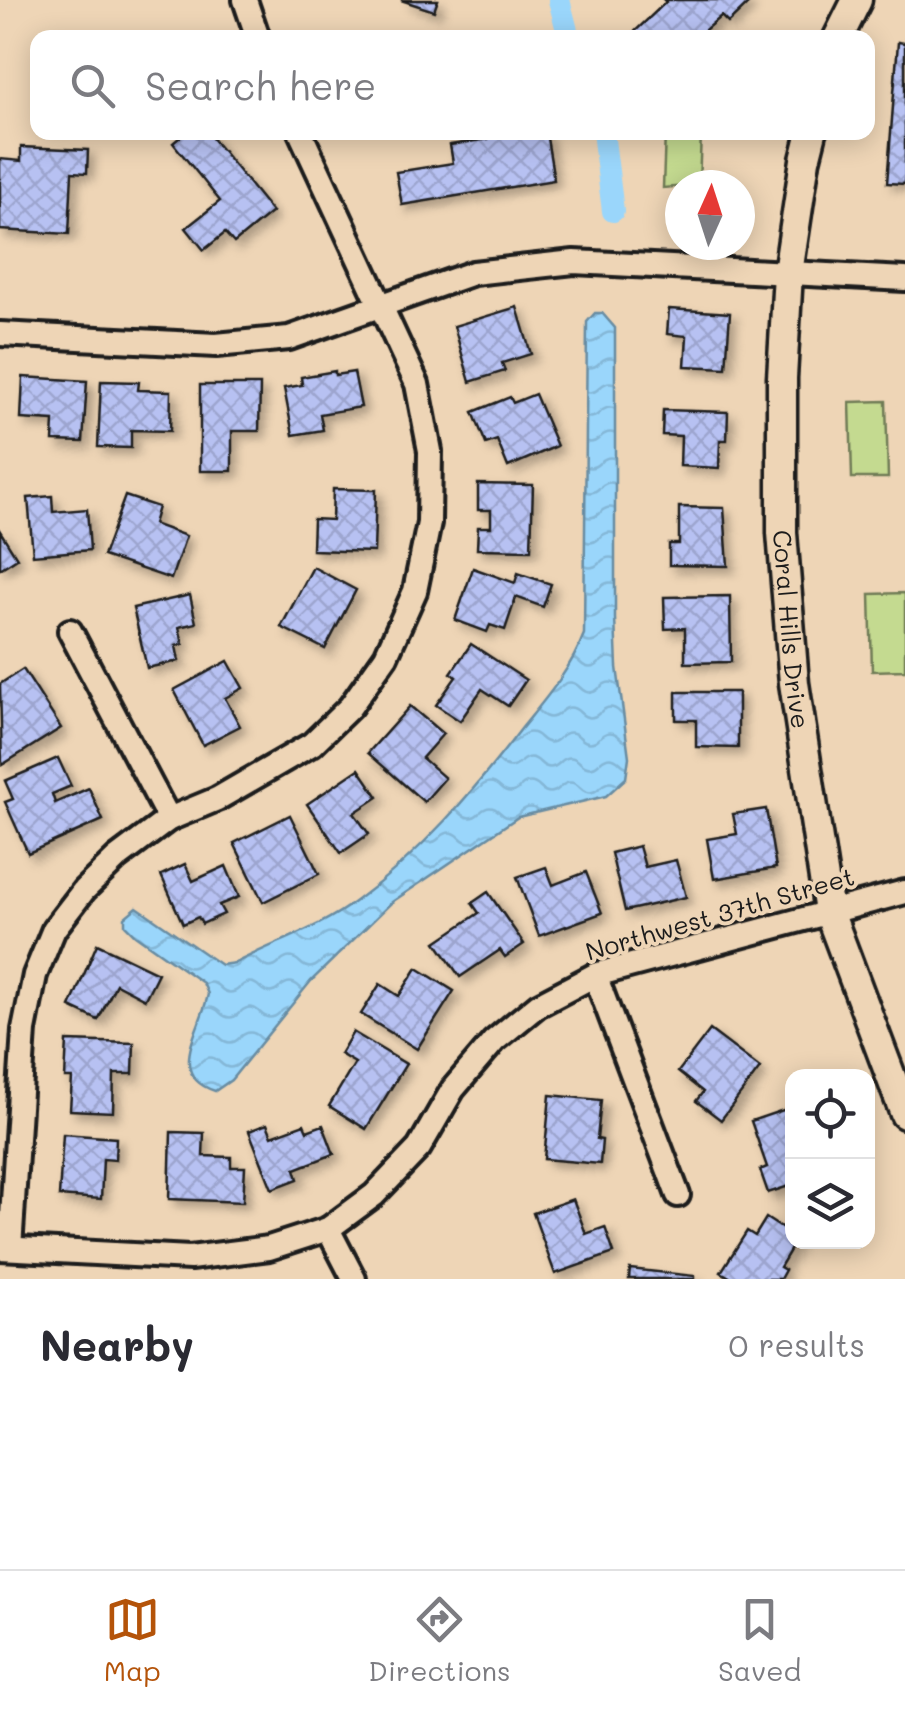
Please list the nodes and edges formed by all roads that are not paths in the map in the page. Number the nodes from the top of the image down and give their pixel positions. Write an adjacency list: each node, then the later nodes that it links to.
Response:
1 (245, 0): 3 (street)
2 (857, 0): 4 (street)
3 (255, 30)
4 (842, 30)
5 (304, 140): 9 (street)
6 (810, 140): 7 (street, Coral Hills Drive)
7 (788, 273): 8 (street); 9 (street); 14 (street, Coral Hills Drive)
8 (905, 279)
9 (382, 304): 10 (street); 12 (street)
10 (0, 334)
11 (70, 631): 12 (street)
12 (169, 819): 19 (street)
13 (905, 892): 14 (street, Northwest 37th Street)
14 (829, 912): 15 (street, Northwest 37th Street); 16 (street, Coral Hills Drive)
15 (595, 974): 17 (street); 18 (street, Northwest 37th Street)
16 (905, 1114)
17 (678, 1195)
18 (328, 1229): 19 (street, Northwest 37th Street); 20 (street)
19 (5, 1248)
20 (354, 1279)

